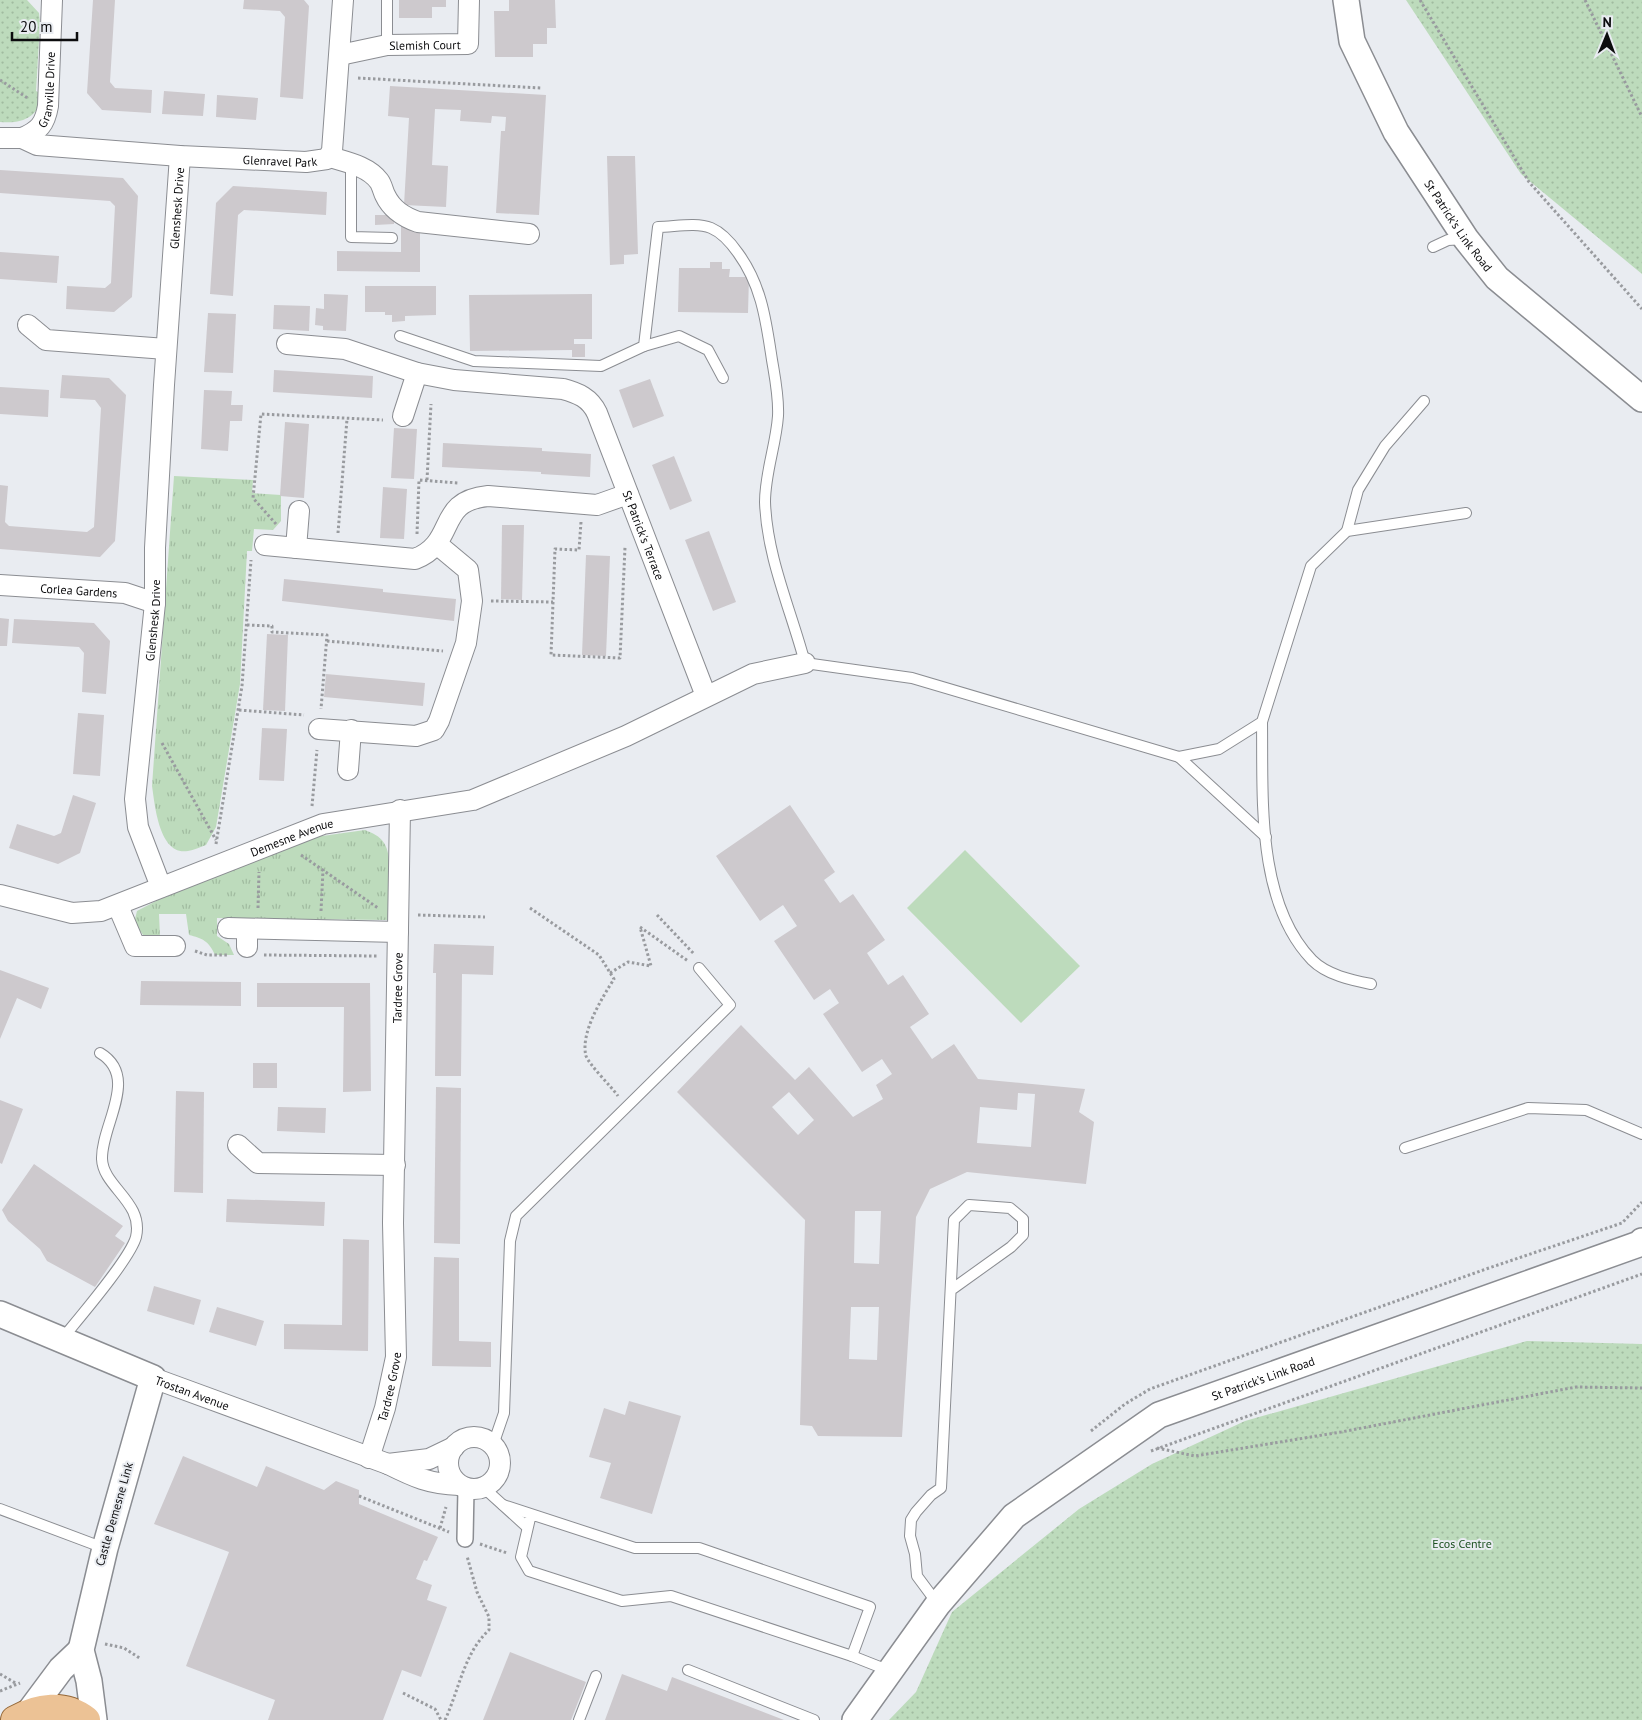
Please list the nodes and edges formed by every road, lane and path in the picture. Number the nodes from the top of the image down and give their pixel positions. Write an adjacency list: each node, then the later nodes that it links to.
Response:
1 (343, 0): 9 (street, Glenravel Park)
2 (387, 0): 8 (lane)
3 (469, 0): 8 (street, Slemish Court)
4 (1346, 0): 23 (street, St Patrick’s Link Road)
5 (1420, 0): 25 (path)
6 (1585, 0): 14 (path)
7 (51, 2): 13 (street, Granville Drive)
8 (387, 45): 9 (street, Slemish Court)
9 (340, 55): 10 (street, Glenravel Park)
10 (338, 77): 12 (path); 19 (street, Glenravel Park)
11 (0, 80): 13 (path)
12 (541, 88)
13 (47, 113): 16 (street, Granville Drive); 17 (street)
14 (1642, 118)
15 (0, 138): 16 (street, Glenravel Park)
16 (22, 138): 17 (street, Glenravel Park)
17 (73, 148): 18 (street, Glenravel Park)
18 (180, 156): 19 (street, Glenravel Park); 30 (street, Glenshesk Drive)
19 (330, 157): 20 (street)
20 (351, 163): 21 (street); 22 (lane)
21 (528, 234)
22 (392, 238)
23 (1466, 239): 24 (lane); 33 (street, St Patrick’s Link Road)
24 (1433, 247)
25 (1642, 309)
26 (28, 325): 30 (street)
27 (400, 336): 29 (lane)
28 (287, 344): 31 (street)
29 (644, 346): 32 (lane); 57 (lane)
30 (166, 349): 53 (street, Glenshesk Drive)
31 (424, 375): 35 (street); 36 (path); 39 (street)
32 (723, 378)
33 (1642, 399)
34 (1424, 401): 45 (lane)
35 (403, 416): 36 (path); 37 (path)
36 (430, 417): 38 (path)
37 (347, 418): 47 (path); 49 (path)
38 (427, 480): 40 (path); 48 (path)
39 (628, 494): 40 (street, St Patrick's Terrace); 43 (street, St Patrick's Terrace)
40 (472, 498): 48 (street)
41 (299, 511): 47 (street)
42 (1466, 513): 45 (lane)
43 (638, 518): 52 (path); 58 (street, St Patrick's Terrace)
44 (581, 530): 52 (path)
45 (1347, 531): 61 (lane)
46 (264, 545): 47 (street); 54 (path)
47 (296, 548): 49 (street)
48 (432, 550): 49 (street); 51 (street)
49 (337, 552)
50 (0, 585): 53 (street, Corlea Gardens)
51 (472, 601): 52 (path); 56 (street)
52 (553, 602)
53 (155, 603): 62 (street, Glenshesk Drive)
54 (247, 625): 55 (path); 59 (path)
55 (327, 641): 56 (path); 60 (path)
56 (462, 653): 63 (street)
57 (805, 663): 58 (street, Demesne Avenue); 64 (lane)
58 (706, 696): 66 (street, Demesne Avenue)
59 (239, 710): 60 (path); 69 (path)
60 (319, 722): 63 (street); 67 (path)
61 (1262, 722): 64 (lane); 68 (lane)
62 (142, 726): 69 (path); 74 (street, Glenshesk Drive)
63 (351, 730): 65 (street)
64 (1179, 757): 68 (lane)
65 (348, 770)
66 (400, 810): 67 (street, Demesne Avenue); 80 (street, Tardree Grove)
67 (310, 829): 70 (street, Demesne Avenue)
68 (1266, 836): 87 (lane)
69 (216, 841): 72 (path)
70 (280, 841): 71 (street, Demesne Avenue); 73 (path)
71 (259, 849): 72 (street, Demesne Avenue); 82 (path)
72 (216, 865): 74 (street, Demesne Avenue)
73 (323, 869): 80 (path); 81 (path)
74 (161, 887): 76 (street, Demesne Avenue)
75 (0, 895): 76 (street, Demesne Avenue)
76 (118, 906): 83 (street)
77 (530, 908): 86 (path)
78 (657, 915): 85 (path)
79 (485, 917): 80 (path)
80 (398, 923): 81 (street); 84 (street, Tardree Grove)
81 (321, 930): 82 (street)
82 (245, 941): 83 (path); 84 (path)
83 (175, 946)
84 (397, 956): 93 (street, Tardree Grove)
85 (698, 968): 86 (path); 89 (lane)
86 (610, 973): 89 (path)
87 (1371, 984)
88 (100, 1053): 99 (lane)
89 (626, 1106): 103 (lane)
90 (1642, 1134): 92 (lane)
91 (238, 1144): 93 (street)
92 (1405, 1148)
93 (395, 1165): 107 (street, Tardree Grove)
94 (1642, 1202): 102 (path)
95 (1641, 1244): 119 (street, St Patrick’s Link Road)
96 (1642, 1274): 105 (path)
97 (951, 1290): 97 (lane); 119 (lane)
98 (0, 1314): 99 (street, Trostan Avenue)
99 (62, 1340): 100 (street, Trostan Avenue)
100 (153, 1378): 107 (street, Trostan Avenue); 117 (street, Castle Demesne Link)
101 (1642, 1388): 105 (path)
102 (1125, 1404)
103 (493, 1445): 104 (street); 108 (street)
104 (454, 1447): 107 (street, Trostan Avenue); 108 (street)
105 (1157, 1448): 106 (path)
106 (1148, 1453)
107 (378, 1461): 108 (street, Trostan Avenue)
108 (470, 1487): 110 (lane); 116 (street)
109 (359, 1496): 115 (path)
110 (504, 1506): 112 (lane); 114 (lane)
111 (0, 1509): 117 (lane)
112 (531, 1514): 114 (lane); 121 (lane)
113 (443, 1520): 115 (path)
114 (527, 1526): 118 (lane)
115 (440, 1528): 116 (path)
116 (459, 1536): 118 (path); 134 (path)
117 (105, 1548): 120 (street, Castle Demesne Link)
118 (520, 1557): 121 (lane)
119 (938, 1604): 124 (street, St Patrick’s Link Road)
120 (82, 1645): 122 (path); 129 (street); 132 (street, Castle Demesne Link)
121 (852, 1656): 124 (lane)
122 (141, 1659)
123 (688, 1670): 136 (lane)
124 (891, 1671): 137 (street, St Patrick’s Link Road)
125 (0, 1674): 127 (path)
126 (596, 1676): 135 (lane)
127 (18, 1684)
128 (403, 1693): 133 (path)
129 (17, 1717): 130 (main road); 131 (main road)
130 (0, 1719)
131 (86, 1720)
132 (94, 1720)
133 (441, 1720)
134 (445, 1720)
135 (579, 1720)
136 (814, 1720)
137 (854, 1720)

